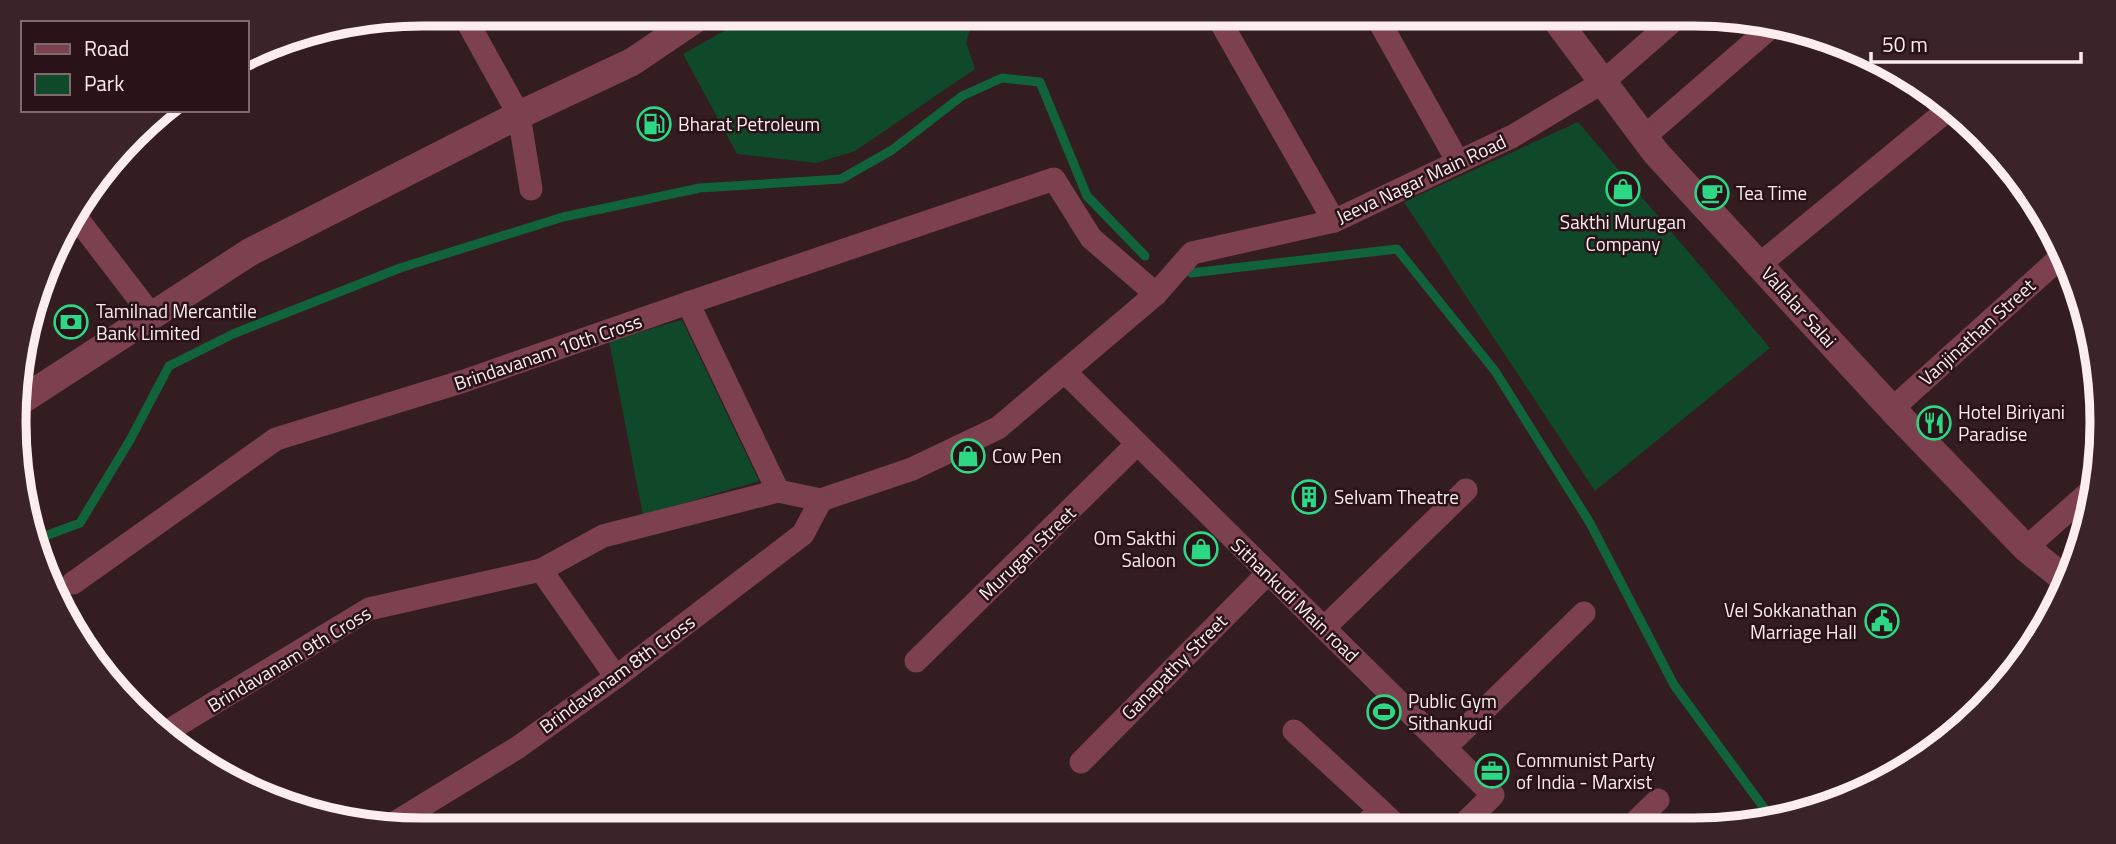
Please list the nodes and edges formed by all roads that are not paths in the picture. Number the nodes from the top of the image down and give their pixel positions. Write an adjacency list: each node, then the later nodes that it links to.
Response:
1 (470, 26): 10 (street)
2 (685, 26): 10 (street)
3 (1223, 26): 14 (street)
4 (1382, 26): 12 (street)
5 (1561, 26): 8 (street, Vallalar Salai)
6 (1667, 26): 8 (street, Jeeva Nagar Main Road)
7 (1764, 33): 11 (street)
8 (1603, 82): 11 (street, Vallalar Salai); 12 (street, Jeeva Nagar Main Road)
9 (1942, 114): 17 (street)
10 (519, 115): 13 (street); 20 (street)
11 (1644, 137): 17 (street, Vallalar Salai)
12 (1458, 162): 14 (street, Jeeva Nagar Main Road)
13 (531, 189)
14 (1334, 221): 18 (street, Jeeva Nagar Main Road)
15 (80, 222): 20 (street)
16 (2056, 262): 23 (street, Vanjinathan Street)
17 (1760, 264): 23 (street, Vallalar Salai)
18 (1156, 294): 19 (street, Brindavanam 10th Cross); 21 (street, Jeeva Nagar Main Road)
19 (688, 303): 26 (street); 33 (street, Brindavanam 10th Cross)
20 (152, 316): 22 (street)
21 (1065, 372): 24 (street, Sithankudi Main road); 28 (street, Jeeva Nagar Main Road)
22 (27, 397)
23 (1892, 409): 29 (street, Vallalar Salai)
24 (1138, 444): 31 (street, Sithankudi Main road); 36 (street, Murugan Street)
25 (1466, 490): 35 (street)
26 (778, 491): 28 (street, Brindavanam 9th Cross); 30 (street, Brindavanam 9th Cross)
27 (2082, 499): 29 (street)
28 (821, 500): 37 (street, Brindavanam 8th Cross)
29 (2026, 548): 32 (street, Vallalar Salai)
30 (541, 570): 37 (street); 38 (street, Brindavanam 9th Cross)
31 (1268, 573): 35 (street, Sithankudi Main road); 41 (street, Ganapathy Street)
32 (2059, 575)
33 (73, 583)
34 (1584, 613): 40 (street)
35 (1324, 628): 40 (street, Sithankudi Main road)
36 (916, 661)
37 (616, 677): 44 (street, Brindavanam 8th Cross)
38 (172, 729)
39 (1294, 731): 43 (street)
40 (1446, 748): 47 (street, Sithankudi Main road)
41 (1080, 762)
42 (1658, 800): 48 (street)
43 (1380, 810): 45 (street); 46 (street)
44 (404, 817)
45 (1372, 818)
46 (1388, 818)
47 (1470, 818)
48 (1639, 818)

